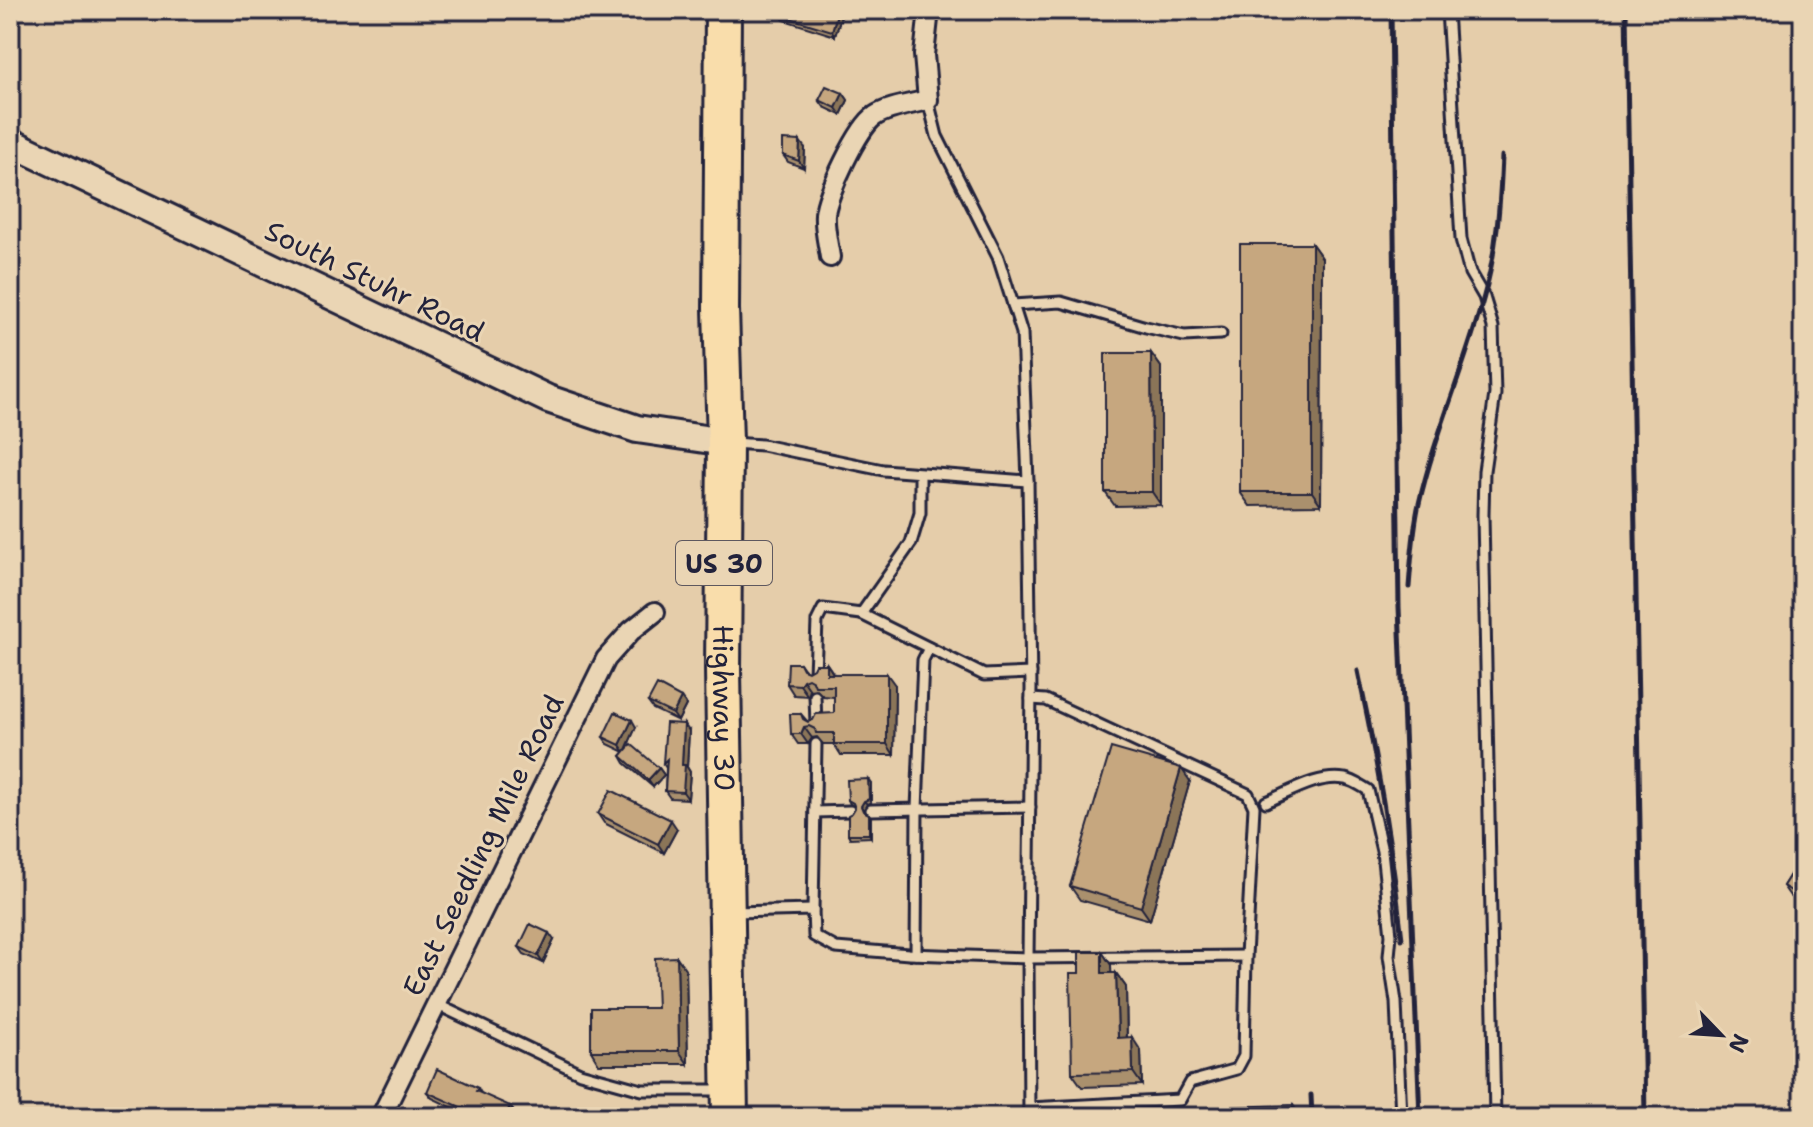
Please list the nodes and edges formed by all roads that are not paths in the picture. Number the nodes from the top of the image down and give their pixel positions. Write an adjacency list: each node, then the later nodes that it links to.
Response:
1 (723, 10): 9 (highway, Highway 30 / US 30)
2 (929, 10): 4 (street)
3 (1447, 10): 37 (lane)
4 (928, 100): 6 (street); 7 (lane)
5 (10, 142): 9 (main road, South Stuhr Road)
6 (830, 257)
7 (1013, 305): 8 (lane); 11 (lane)
8 (1221, 334)
9 (725, 442): 10 (lane); 28 (highway, Highway 30 / US 30)
10 (920, 474): 11 (lane); 13 (lane)
11 (1028, 481): 15 (lane)
12 (655, 612): 32 (street, East Seedling Mile Road)
13 (861, 614): 14 (lane); 16 (lane)
14 (929, 648): 15 (lane); 23 (lane)
15 (1031, 673): 18 (lane)
16 (815, 674)
17 (815, 696): 19 (lane)
18 (1031, 699): 22 (lane); 30 (lane)
19 (816, 725)
20 (816, 744): 26 (lane)
21 (1266, 802): 36 (lane)
22 (1030, 807): 23 (lane); 31 (lane)
23 (917, 809): 24 (lane); 29 (lane)
24 (871, 810)
25 (850, 811): 26 (lane)
26 (815, 812): 27 (lane)
27 (813, 910): 28 (lane); 29 (lane)
28 (727, 912): 33 (highway, Highway 30 / US 30)
29 (916, 954): 31 (lane)
30 (1246, 956): 31 (lane); 34 (lane)
31 (1028, 958): 34 (lane)
32 (436, 1004): 33 (lane); 35 (street, East Seedling Mile Road)
33 (730, 1103)
34 (1029, 1112)
35 (381, 1117)
36 (1401, 1117)
37 (1495, 1117)

